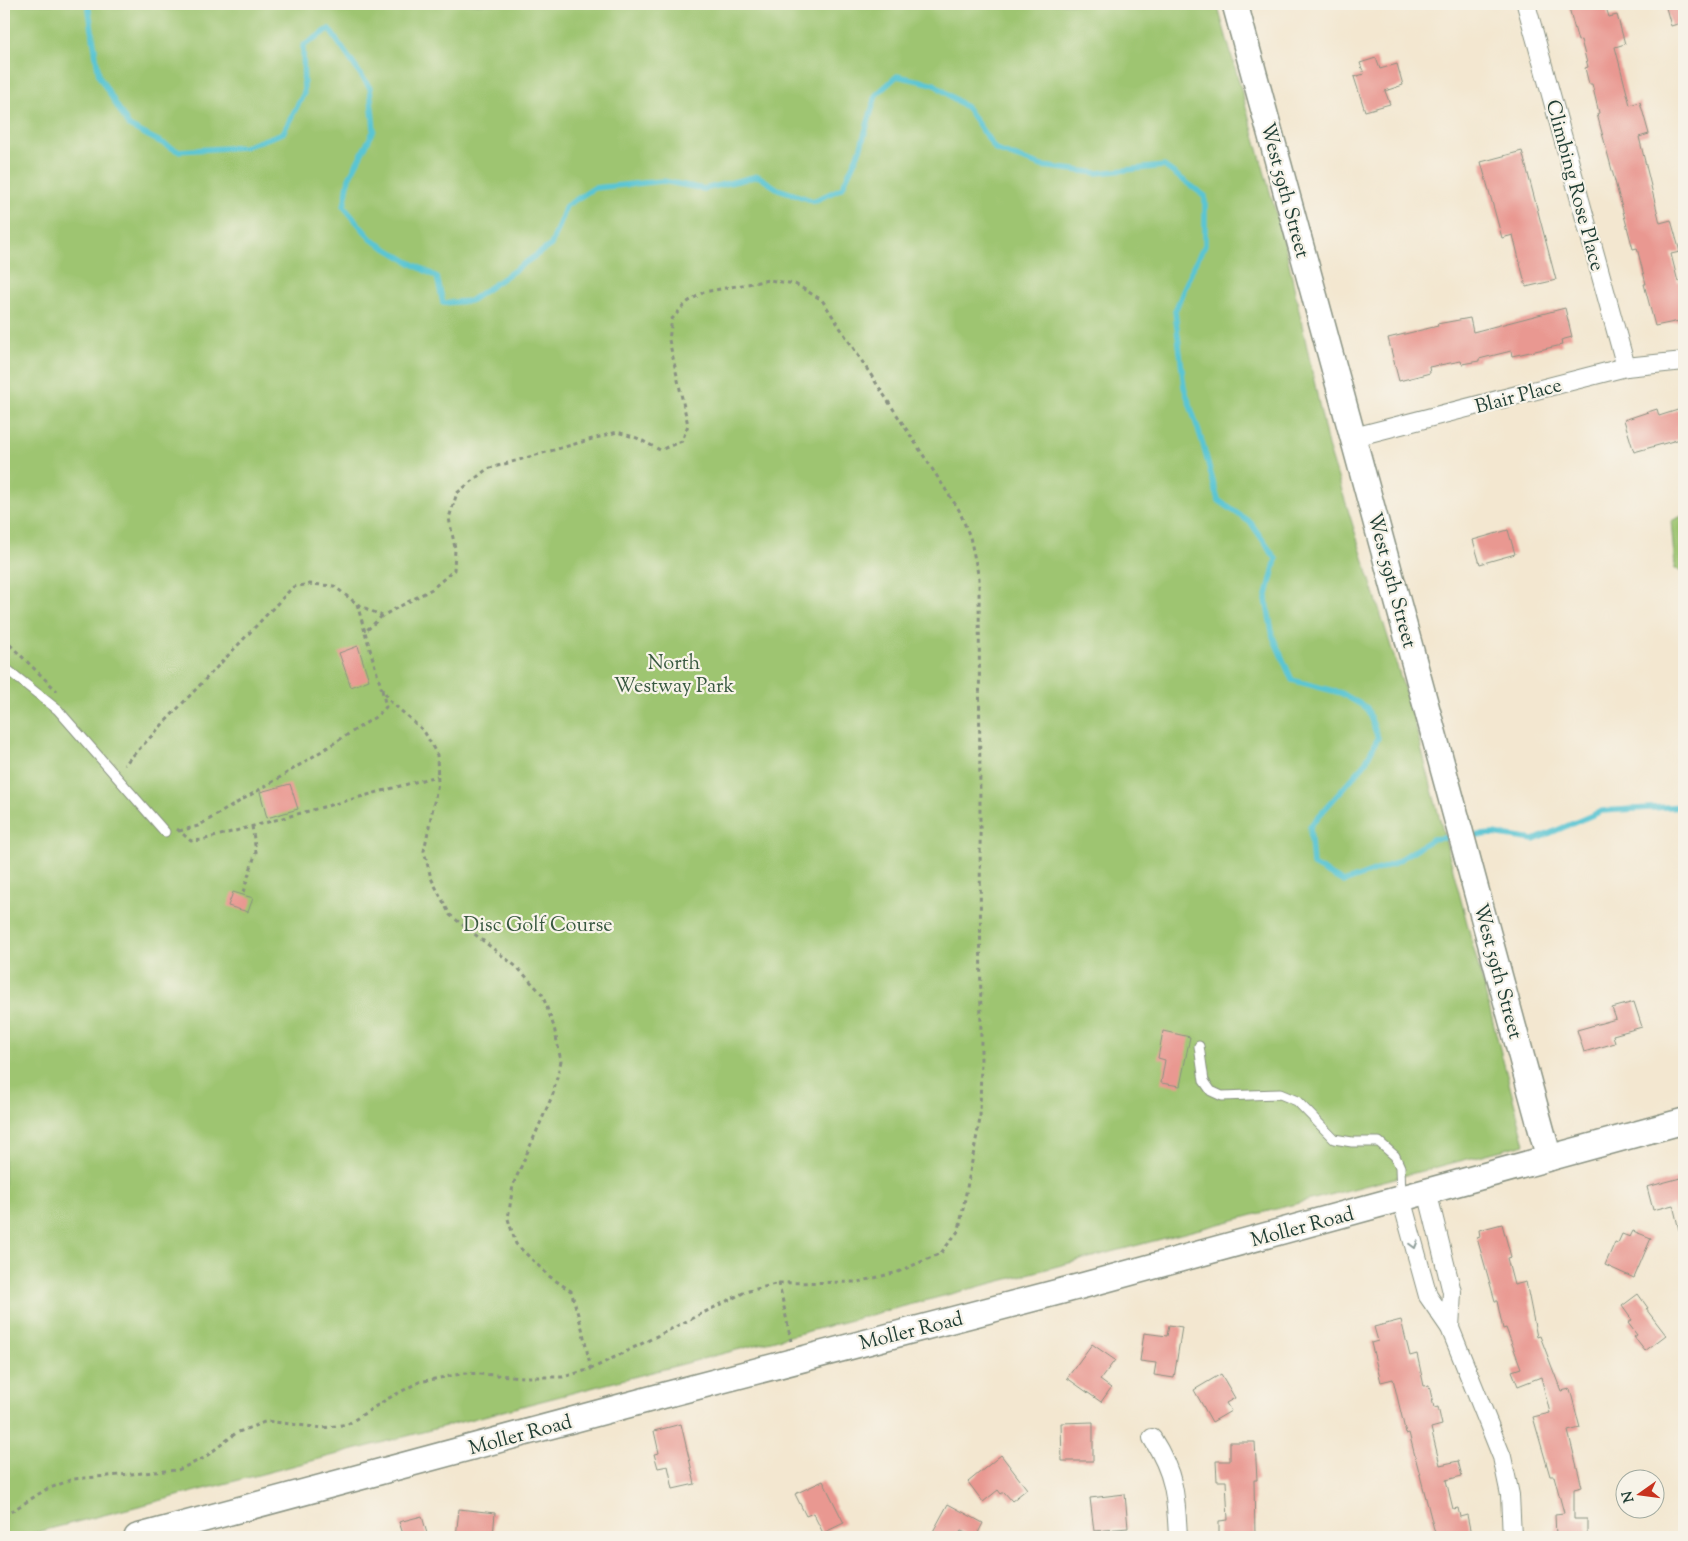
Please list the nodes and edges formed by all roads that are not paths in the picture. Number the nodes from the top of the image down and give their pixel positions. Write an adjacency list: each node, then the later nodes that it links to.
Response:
1 (1235, 4): 5 (street, West 59th Street)
2 (1526, 4): 4 (street, Climbing Rose Place)
3 (1684, 361): 4 (street, Blair Place)
4 (1626, 367): 5 (street, Blair Place)
5 (1354, 437): 10 (street, West 59th Street)
6 (4, 667): 7 (lane)
7 (165, 832)
8 (1199, 1046): 12 (lane)
9 (1684, 1121): 10 (street, Moller Road)
10 (1549, 1158): 11 (street, Moller Road)
11 (1427, 1191): 12 (street, Moller Road); 13 (street)
12 (1401, 1198): 13 (street, one-way to 13); 15 (street, Moller Road)
13 (1450, 1328): 17 (street)
14 (1152, 1438): 16 (street)
15 (137, 1537)
16 (1178, 1537)
17 (1512, 1537)

